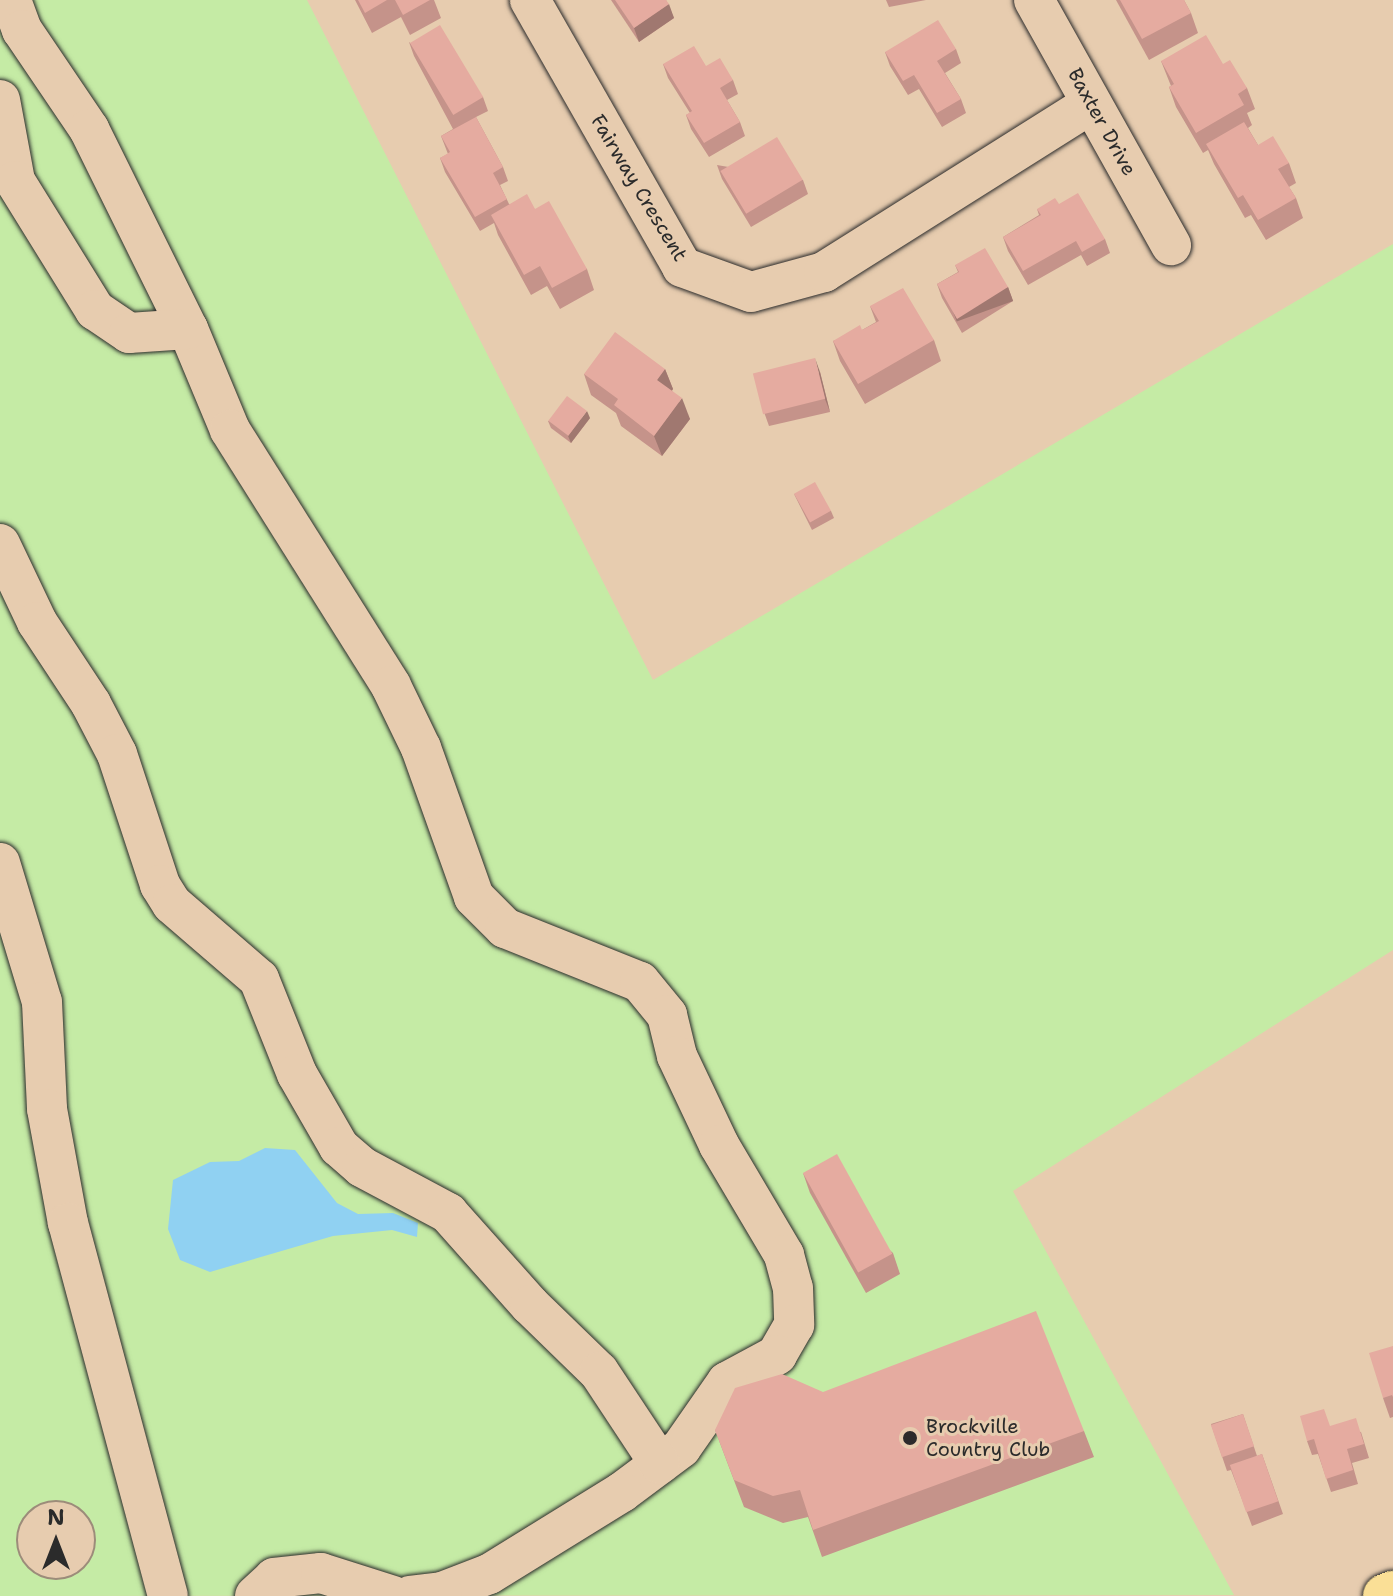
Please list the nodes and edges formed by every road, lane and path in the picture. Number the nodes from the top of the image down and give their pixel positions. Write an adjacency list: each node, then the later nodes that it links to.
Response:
1 (11, 0): 7 (street)
2 (530, 0): 5 (street, Fairway Crescent)
3 (1034, 0): 5 (street, Baxter Drive)
4 (0, 100): 7 (street)
5 (1091, 104): 6 (street, Baxter Drive)
6 (1171, 245)
7 (188, 329): 10 (street)
8 (0, 544): 10 (street)
9 (0, 863): 13 (street)
10 (660, 1464): 16 (street)
11 (310, 1584): 14 (street); 15 (street)
12 (1393, 1593): 17 (main road)
13 (168, 1596)
14 (255, 1596)
15 (393, 1596)
16 (410, 1596)
17 (1385, 1596)

